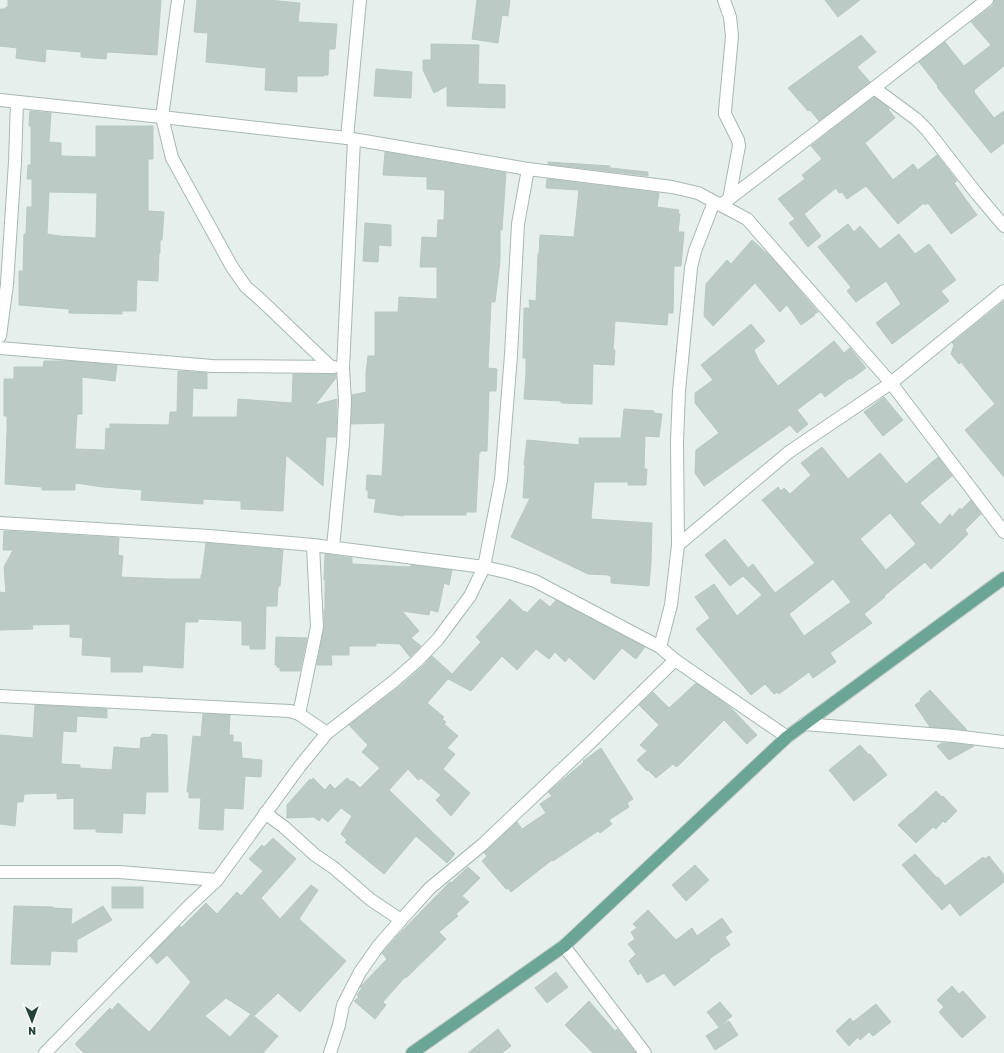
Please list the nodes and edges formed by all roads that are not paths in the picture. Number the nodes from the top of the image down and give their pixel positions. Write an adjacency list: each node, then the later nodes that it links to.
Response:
1 (178, 0): 8 (street)
2 (360, 0): 9 (street)
3 (724, 0): 11 (street)
4 (986, 0): 5 (street)
5 (874, 88): 11 (street); 12 (street)
6 (0, 100): 7 (street)
7 (17, 102): 8 (street); 14 (street)
8 (162, 117): 9 (street); 16 (street)
9 (351, 139): 10 (street); 16 (street)
10 (528, 169): 11 (street); 23 (street)
11 (721, 202): 17 (street); 21 (street)
12 (1004, 226)
13 (1004, 291): 17 (street)
14 (0, 336)
15 (0, 348): 16 (street)
16 (337, 368): 22 (street)
17 (891, 383): 19 (street); 21 (street)
18 (0, 523): 20 (street)
19 (1004, 532)
20 (313, 544): 22 (street); 28 (street)
21 (678, 545): 25 (street)
22 (333, 547): 23 (street)
23 (484, 567): 25 (street); 30 (street)
24 (1004, 578): 29 (main road)
25 (660, 648): 26 (street)
26 (675, 660): 31 (street); 36 (street)
27 (0, 696): 28 (street)
28 (299, 714): 30 (street)
29 (804, 724): 31 (main road); 32 (street)
30 (327, 733): 33 (street)
31 (787, 737): 37 (main road)
32 (1004, 742)
33 (265, 813): 35 (street); 36 (street)
34 (0, 872): 35 (street)
35 (217, 880): 38 (street)
36 (401, 920): 39 (street)
37 (564, 946): 40 (main road); 41 (street)
38 (46, 1053)
39 (330, 1053)
40 (412, 1053)
41 (645, 1053)

